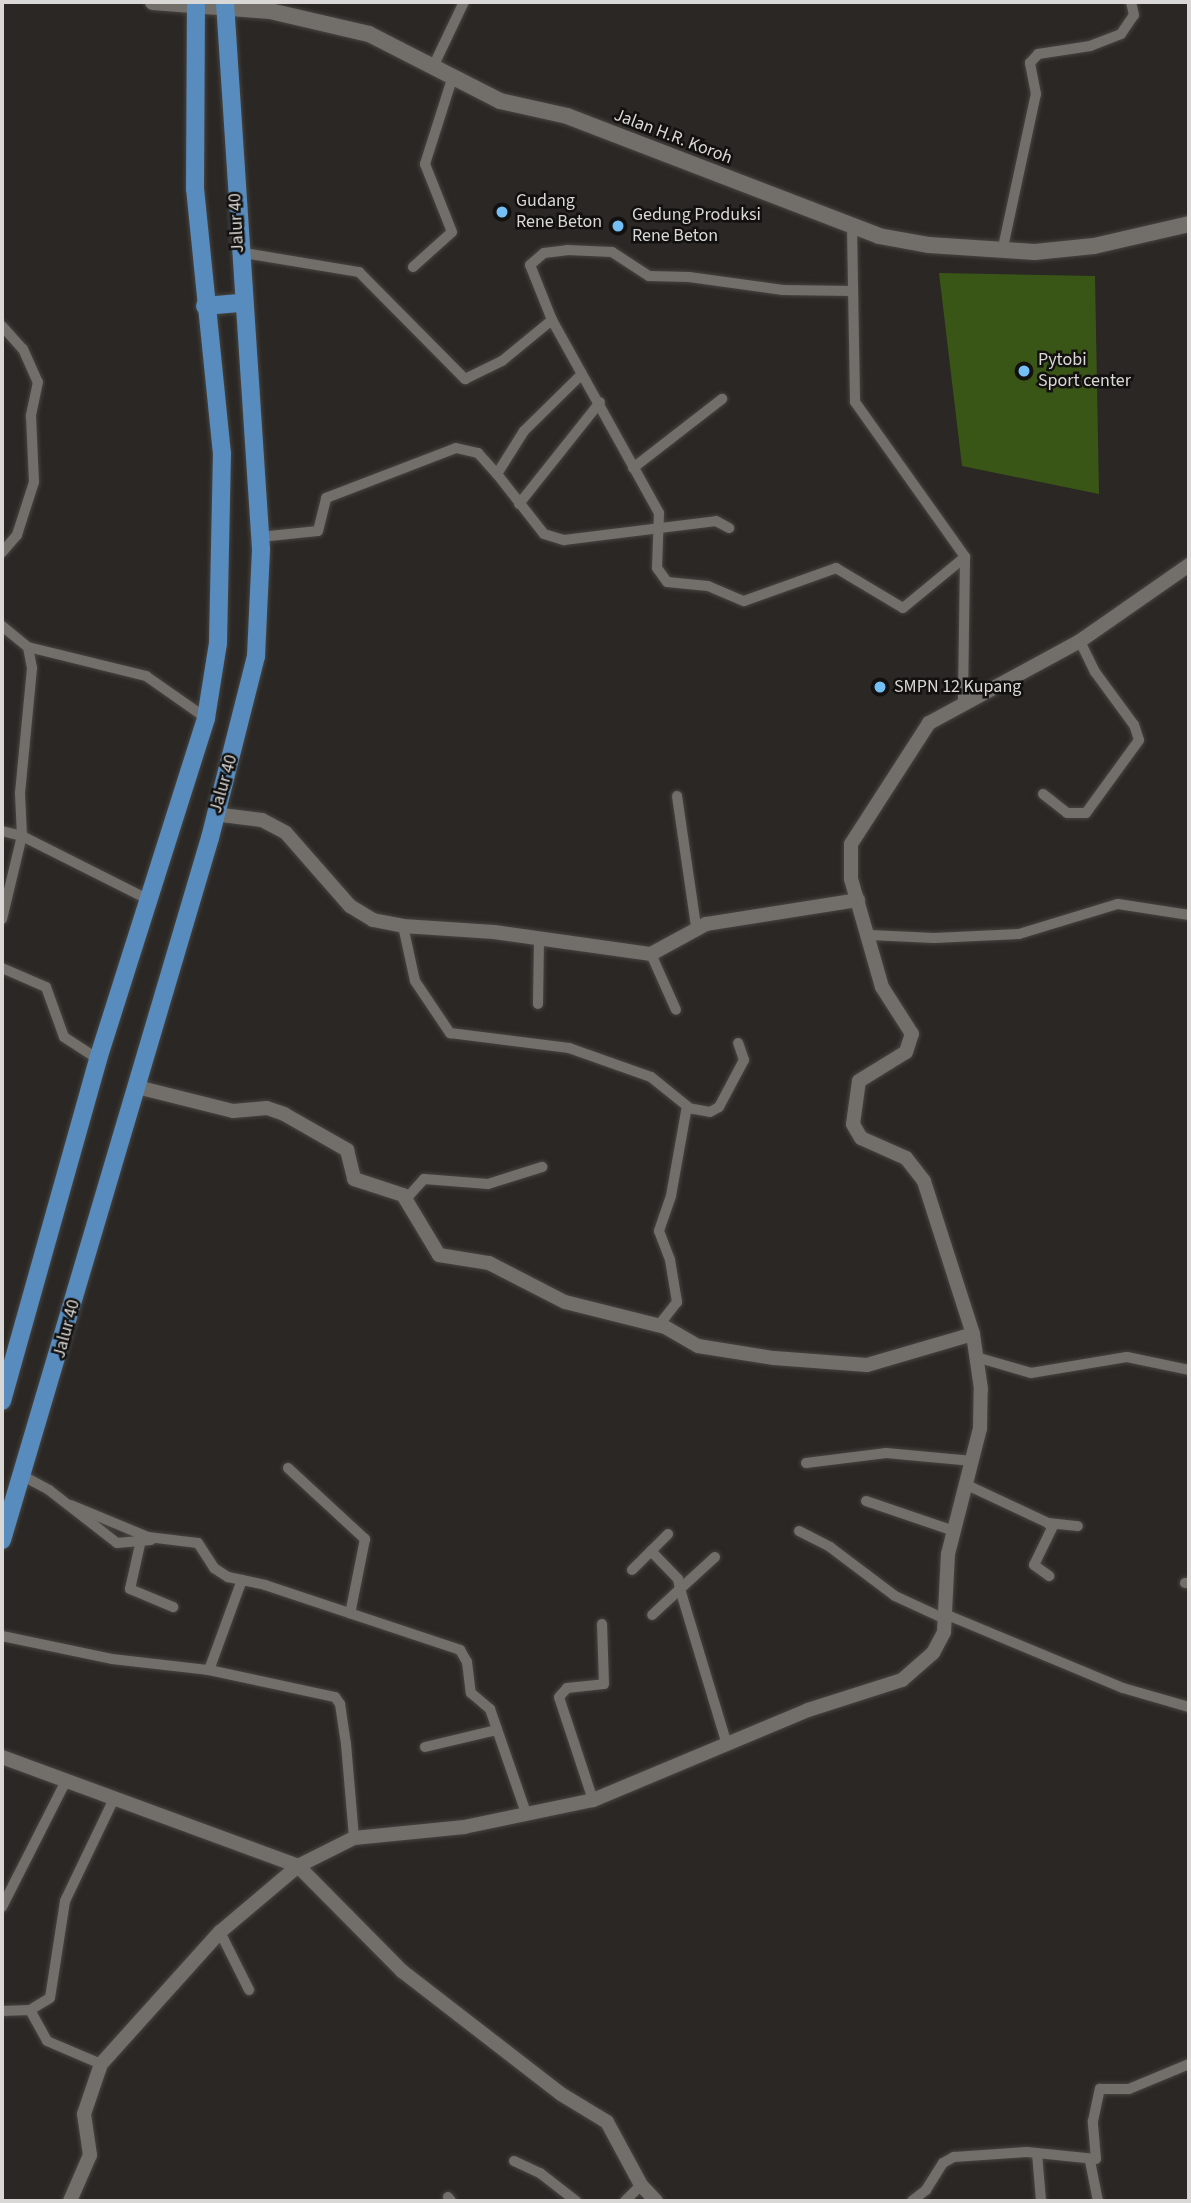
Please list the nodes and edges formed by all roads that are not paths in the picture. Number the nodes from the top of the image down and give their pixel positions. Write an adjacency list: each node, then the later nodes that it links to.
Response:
1 (153, 2): 4 (main road, Jalan H.R. Koroh)
2 (464, 2): 6 (street)
3 (1131, 2): 10 (street)
4 (196, 3): 5 (main road, Jalan H.R. Koroh); 15 (highway)
5 (225, 4): 6 (main road, Jalan H.R. Koroh); 11 (highway, Jalur 40)
6 (432, 69): 7 (main road, Jalan H.R. Koroh)
7 (452, 79): 9 (main road, Jalan H.R. Koroh); 12 (street)
8 (1189, 224): 10 (main road, Jalan H.R. Koroh)
9 (852, 227): 10 (main road, Jalan H.R. Koroh); 13 (street)
10 (1002, 252)
11 (238, 253): 14 (highway, Jalur 40); 16 (street)
12 (413, 267)
13 (852, 291): 16 (street); 28 (street)
14 (242, 303): 15 (highway); 26 (highway, Jalur 40)
15 (205, 306): 34 (highway)
16 (552, 320): 18 (street)
17 (2, 326): 27 (street)
18 (582, 374): 20 (street); 22 (street)
19 (722, 399): 21 (street)
20 (600, 402): 21 (street); 23 (street)
21 (634, 468): 24 (street)
22 (497, 474): 23 (street); 26 (street)
23 (519, 504): 24 (street)
24 (661, 527): 25 (street); 28 (street)
25 (729, 528)
26 (260, 537): 37 (highway, Jalur 40)
27 (2, 552)
28 (965, 557): 33 (street)
29 (1189, 565): 31 (street)
30 (2, 626): 32 (street)
31 (1080, 641): 33 (street); 35 (street)
32 (28, 647): 34 (street); 39 (street)
33 (963, 704): 41 (street)
34 (205, 718): 40 (highway)
35 (1042, 794)
36 (677, 796): 45 (street)
37 (215, 814): 44 (street); 54 (highway, Jalur 40)
38 (2, 831): 39 (street)
39 (22, 836): 40 (street); 43 (street)
40 (146, 899): 53 (highway)
41 (858, 900): 45 (street); 46 (street)
42 (1189, 915): 46 (street)
43 (2, 919)
44 (403, 926): 47 (street); 55 (street)
45 (696, 927): 48 (street)
46 (870, 935): 59 (street)
47 (539, 940): 48 (street); 50 (street)
48 (651, 954): 51 (street)
49 (2, 968): 53 (street)
50 (538, 1004)
51 (676, 1010)
52 (738, 1043): 55 (street)
53 (98, 1059): 62 (highway)
54 (137, 1087): 57 (street); 66 (highway, Jalur 40)
55 (688, 1108): 58 (street)
56 (542, 1167): 57 (street)
57 (407, 1199): 58 (street)
58 (659, 1325): 59 (street)
59 (973, 1334): 60 (street)
60 (976, 1357): 61 (street); 63 (street)
61 (1189, 1370)
62 (2, 1401)
63 (973, 1461): 64 (street); 67 (street)
64 (806, 1463)
65 (288, 1468): 85 (street)
66 (23, 1476): 69 (street); 75 (highway, Jalur 40)
67 (967, 1485): 70 (street); 73 (street)
68 (866, 1500): 73 (street)
69 (71, 1505): 76 (street); 77 (street)
70 (1048, 1523): 71 (street); 81 (street)
71 (1078, 1526)
72 (799, 1531): 87 (street)
73 (954, 1531): 87 (street)
74 (668, 1534): 78 (street)
75 (2, 1540)
76 (171, 1540): 77 (street); 82 (street)
77 (141, 1541): 84 (street)
78 (651, 1551): 80 (street); 83 (street)
79 (715, 1557): 83 (street)
80 (632, 1570)
81 (1049, 1576)
82 (242, 1580): 85 (street); 90 (street)
83 (680, 1589): 86 (street); 93 (street)
84 (173, 1607)
85 (350, 1614): 92 (street)
86 (652, 1615)
87 (945, 1617): 91 (street); 93 (street)
88 (602, 1624): 97 (street)
89 (2, 1636): 90 (street)
90 (209, 1670): 100 (street)
91 (1189, 1707)
92 (497, 1730): 94 (street); 99 (street)
93 (727, 1745): 97 (street)
94 (425, 1746)
95 (2, 1757): 96 (street)
96 (66, 1781): 98 (street); 102 (street)
97 (593, 1800): 99 (street)
98 (113, 1801): 101 (street); 105 (street)
99 (526, 1813): 100 (street)
100 (354, 1838): 101 (street)
101 (298, 1866): 103 (street); 112 (street)
102 (2, 1907)
103 (220, 1932): 104 (street); 107 (street)
104 (249, 1990)
105 (30, 2010): 106 (street); 107 (street)
106 (2, 2011)
107 (102, 2064): 113 (street)
108 (1189, 2064): 111 (street)
109 (1037, 2153): 111 (street); 117 (street); 118 (street)
110 (514, 2161): 114 (street)
111 (1090, 2161): 119 (street)
112 (642, 2185): 115 (street); 116 (street)
113 (70, 2201)
114 (576, 2201)
115 (625, 2201)
116 (656, 2201)
117 (912, 2201)
118 (1041, 2201)
119 (1098, 2201)

